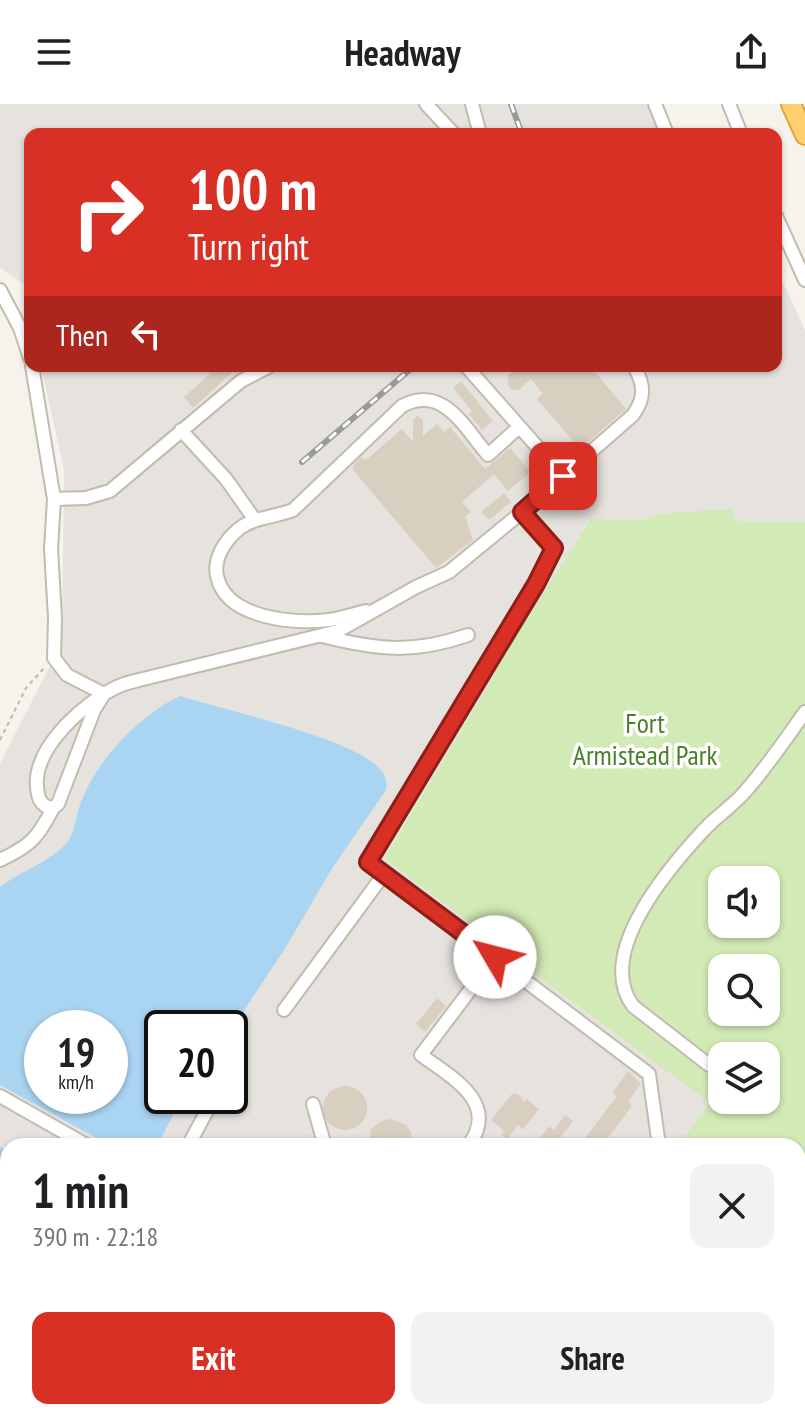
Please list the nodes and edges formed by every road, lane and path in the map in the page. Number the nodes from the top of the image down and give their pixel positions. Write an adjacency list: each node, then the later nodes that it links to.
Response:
1 (426, 104): 6 (street)
2 (472, 104): 7 (street)
3 (655, 104): 8 (street)
4 (729, 104): 9 (street)
5 (791, 104): 10 (highway)
6 (448, 128)
7 (478, 128)
8 (665, 128)
9 (739, 128)
10 (805, 135)
11 (782, 230): 12 (street)
12 (804, 272)
13 (0, 290): 14 (street)
14 (24, 340)
15 (33, 372): 22 (street)
16 (258, 372): 20 (street)
17 (471, 372): 19 (street)
18 (636, 372): 21 (street)
19 (519, 427): 21 (street); 24 (street)
20 (181, 430): 22 (street); 24 (street)
21 (563, 476): 23 (street)
22 (54, 499): 28 (street)
23 (522, 512): 25 (street); 34 (street)
24 (255, 520): 25 (street)
25 (382, 607): 27 (street)
26 (468, 635): 27 (street)
27 (322, 636): 29 (street)
28 (54, 658): 29 (street); 31 (path)
29 (104, 694): 32 (street); 32 (street)
30 (805, 712): 37 (street)
31 (0, 740)
32 (53, 808): 33 (street)
33 (0, 860)
34 (384, 874): 35 (street); 36 (street)
35 (495, 957): 44 (street); 45 (street)
36 (284, 1010)
37 (708, 1064)
38 (0, 1096): 41 (street)
39 (313, 1104): 43 (street)
40 (205, 1114): 42 (street)
41 (74, 1138)
42 (192, 1138)
43 (323, 1138)
44 (472, 1138)
45 (658, 1138)

